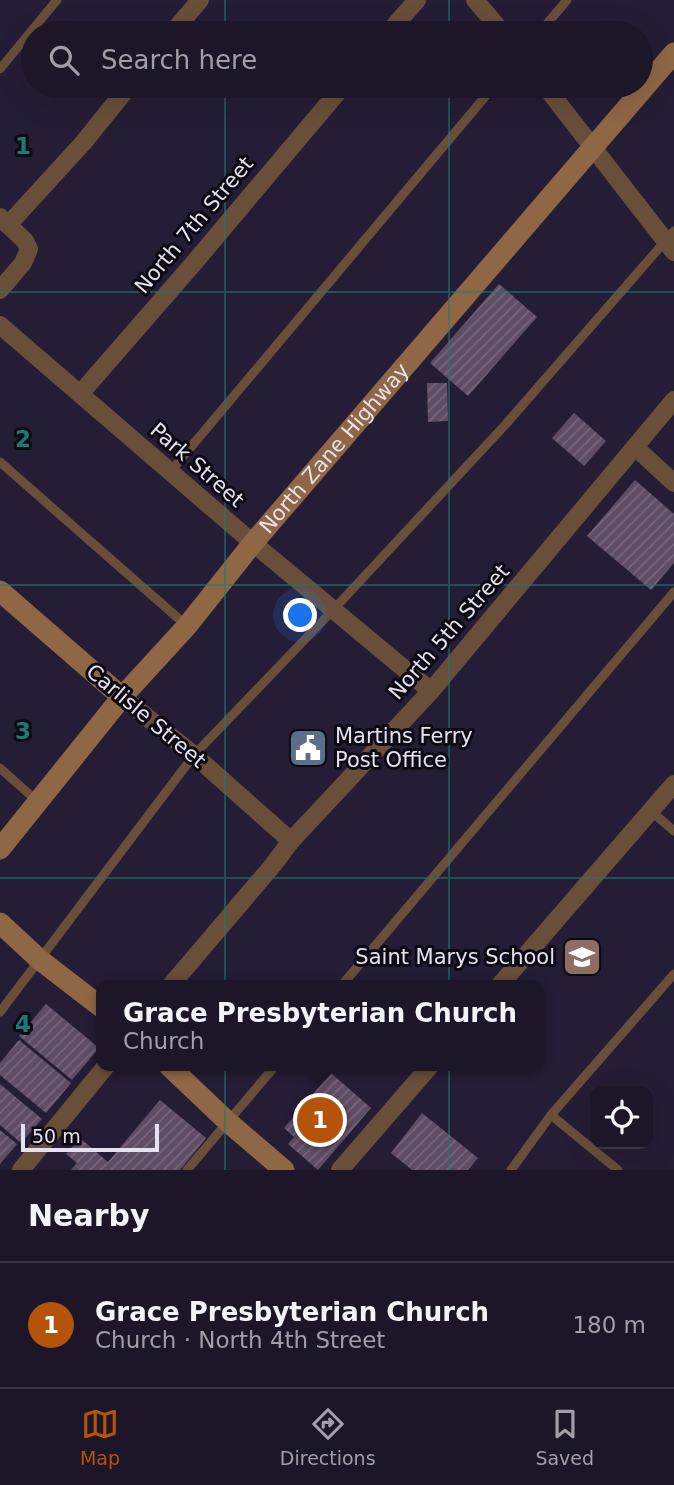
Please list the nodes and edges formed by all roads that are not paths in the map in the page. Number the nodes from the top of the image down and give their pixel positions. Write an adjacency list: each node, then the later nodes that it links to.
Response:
1 (57, 0): 6 (lane)
2 (200, 0): 7 (street)
3 (417, 0): 8 (street)
4 (475, 0): 9 (street)
5 (567, 0): 10 (lane)
6 (40, 21)
7 (183, 21)
8 (399, 21)
9 (493, 21)
10 (549, 21)
11 (21, 44): 13 (lane)
12 (674, 53): 14 (street, North Zane Highway)
13 (0, 69)
14 (653, 77)
15 (119, 98): 21 (street)
16 (333, 98): 25 (street, North 7th Street)
17 (484, 98): 29 (lane)
18 (554, 98): 20 (street)
19 (635, 98): 20 (street, North Zane Highway)
20 (592, 147): 22 (street); 31 (street, North Zane Highway)
21 (4, 221): 23 (street)
22 (671, 241): 35 (lane)
23 (2, 287)
24 (0, 325): 25 (street, Park Street)
25 (80, 394): 29 (street, Park Street)
26 (674, 400): 27 (street, North 5th Street)
27 (635, 447): 30 (street); 37 (street, North 5th Street)
28 (0, 462): 36 (lane)
29 (170, 472): 31 (street, Park Street)
30 (674, 483)
31 (253, 543): 35 (street, Park Street); 36 (street, North Zane Highway)
32 (0, 591): 38 (street, Carlisle Street)
33 (674, 593): 34 (lane)
34 (670, 605): 51 (lane)
35 (334, 609): 37 (street, Park Street); 39 (lane)
36 (187, 626): 38 (street, North Zane Highway)
37 (431, 691): 45 (street, North 5th Street)
38 (122, 697): 39 (street, Carlisle Street); 42 (street, North Zane Highway)
39 (194, 755): 45 (street, Carlisle Street); 48 (lane)
40 (0, 768): 42 (lane)
41 (674, 784): 43 (street)
42 (39, 802): 46 (street, North Zane Highway)
43 (651, 811): 44 (lane); 52 (street)
44 (674, 831)
45 (291, 841): 50 (street, North 5th Street)
46 (0, 849)
47 (0, 923): 48 (street)
48 (40, 960): 53 (street); 54 (lane)
49 (674, 974): 59 (lane)
50 (175, 980)
51 (346, 980)
52 (504, 980)
53 (96, 1003)
54 (0, 1012)
55 (102, 1071): 61 (street)
56 (174, 1071): 60 (street)
57 (271, 1071): 60 (lane)
58 (426, 1071): 64 (street)
59 (551, 1115): 65 (lane); 66 (lane)
60 (228, 1122): 62 (lane); 63 (street)
61 (21, 1170)
62 (187, 1170)
63 (284, 1170)
64 (340, 1170)
65 (511, 1170)
66 (618, 1170)

